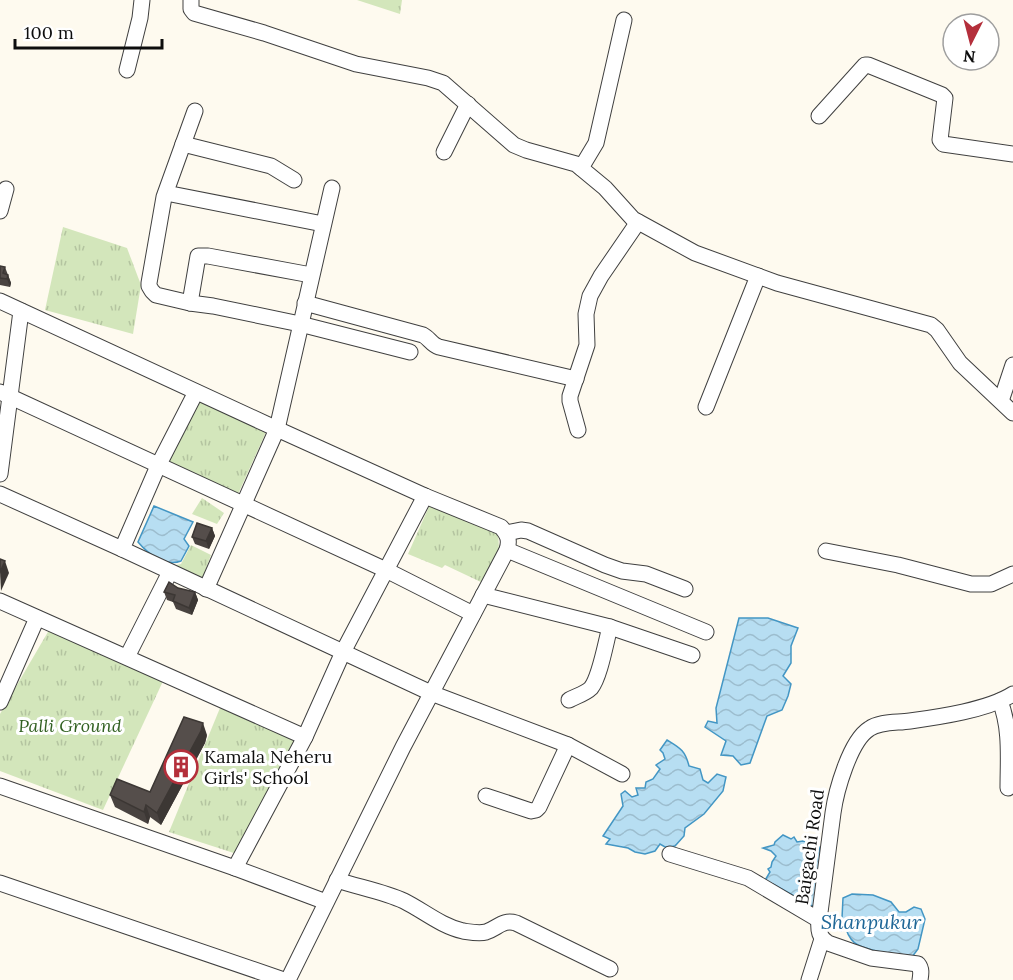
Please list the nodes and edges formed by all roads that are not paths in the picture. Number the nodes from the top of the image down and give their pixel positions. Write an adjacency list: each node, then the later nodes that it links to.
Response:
1 (142, 0): 4 (street)
2 (190, 0): 5 (street)
3 (624, 20): 11 (street)
4 (127, 70)
5 (468, 104): 9 (street); 11 (street)
6 (195, 111): 8 (street)
7 (819, 116): 10 (street)
8 (183, 144): 12 (street); 15 (street)
9 (444, 152)
10 (1013, 154)
11 (581, 168): 17 (street)
12 (294, 180)
13 (332, 188): 18 (street)
14 (6, 189): 16 (street)
15 (166, 193): 18 (street); 22 (street)
16 (0, 211)
17 (638, 222): 20 (street); 28 (street)
18 (323, 224): 19 (street)
19 (311, 275): 22 (street); 23 (street)
20 (758, 276): 31 (street); 32 (street)
21 (0, 301): 24 (street)
22 (190, 303): 25 (street)
23 (305, 303): 25 (street); 28 (street)
24 (21, 311): 29 (street); 30 (street)
25 (300, 324): 26 (street); 34 (street)
26 (410, 352)
27 (1013, 365): 31 (street)
28 (576, 379): 35 (street)
29 (196, 392): 34 (street); 36 (street)
30 (5, 395): 36 (street); 37 (street)
31 (1001, 401): 33 (street)
32 (706, 406)
33 (1013, 412)
34 (277, 429): 39 (street); 40 (street)
35 (578, 430)
36 (158, 466): 40 (street); 42 (street)
37 (0, 474)
38 (0, 494): 42 (street)
39 (425, 496): 41 (street); 45 (street)
40 (243, 504): 45 (street); 48 (street)
41 (507, 533): 43 (street); 49 (street)
42 (122, 549): 46 (street)
43 (507, 550): 50 (street); 55 (street)
44 (825, 551): 47 (street)
45 (386, 570): 52 (street); 56 (street)
46 (170, 572): 48 (street); 58 (street)
47 (1013, 574)
48 (206, 589): 56 (street)
49 (685, 589)
50 (483, 595): 52 (street); 54 (street)
51 (0, 601): 53 (street)
52 (473, 614): 59 (street)
53 (37, 618): 58 (street); 62 (street)
54 (610, 627): 57 (street); 61 (street)
55 (706, 632)
56 (343, 652): 59 (street); 63 (street)
57 (692, 655)
58 (127, 657): 63 (street)
59 (431, 693): 64 (street); 71 (street)
60 (1007, 698): 67 (street); 74 (street, Baigachi Road)
61 (569, 700)
62 (0, 702)
63 (305, 737): 70 (street)
64 (568, 745): 65 (street); 68 (street)
65 (622, 774)
66 (0, 786): 70 (street)
67 (1008, 788)
68 (486, 796)
69 (670, 854): 74 (street)
70 (235, 868): 73 (street)
71 (337, 880): 73 (street); 76 (street)
72 (0, 883): 77 (street)
73 (327, 902): 77 (street)
74 (819, 920): 75 (street, Baigachi Road)
75 (822, 939): 78 (street); 79 (street)
76 (610, 969)
77 (286, 980)
78 (809, 980)
79 (920, 980)

